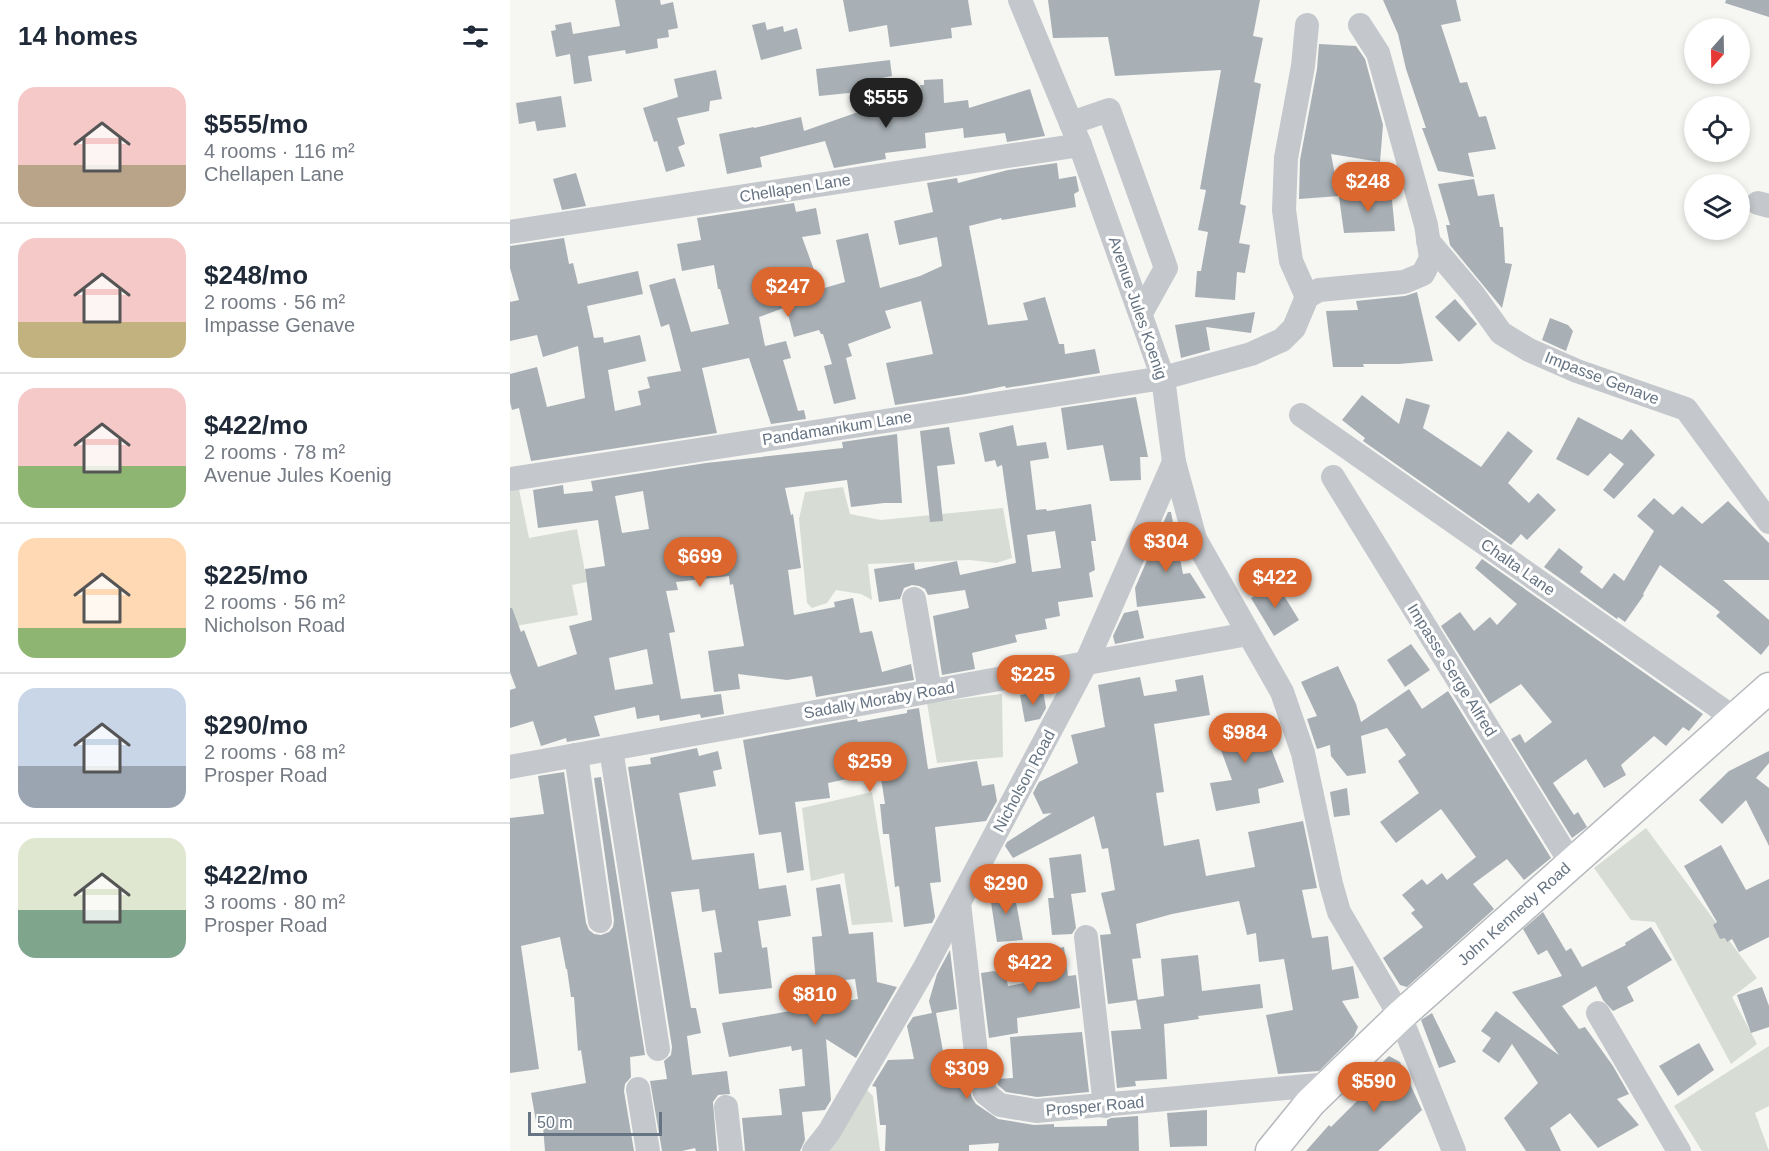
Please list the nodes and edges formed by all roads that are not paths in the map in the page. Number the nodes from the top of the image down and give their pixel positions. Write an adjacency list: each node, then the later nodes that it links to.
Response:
1 (1020, 0): 4 (street, Avenue Jules Koenig)
2 (1307, 25): 7 (street)
3 (1360, 25): 6 (street)
4 (1076, 134): 5 (street, Chellapen Lane); 8 (street, Avenue Jules Koenig); 8 (street, Chellapen Lane)
5 (510, 232)
6 (1429, 249): 7 (street); 14 (street)
7 (1307, 297): 9 (street, Pandamanikum Lane)
8 (1141, 313): 9 (street, Avenue Jules Koenig)
9 (1163, 378): 11 (street, Avenue Jules Koenig); 13 (street, Pandamanikum Lane)
10 (1301, 415): 20 (street, Chalta Lane)
11 (1174, 462): 16 (street, Avenue Jules Koenig); 17 (street, Nicholson Road)
12 (1333, 477): 24 (street, Impasse Serge Alfred)
13 (511, 479)
14 (1769, 522)
15 (914, 599): 19 (street)
16 (1248, 634): 17 (street, Sadally Moraby Road); 29 (street, Avenue Jules Koenig)
17 (1086, 663): 19 (street, Sadally Moraby Road); 25 (street, Nicholson Road)
18 (1769, 688): 20 (main road, John Kennedy Road)
19 (930, 691): 21 (street, Sadally Moraby Road)
20 (1734, 718): 24 (main road, John Kennedy Road)
21 (610, 749): 22 (street, Sadally Moraby Road); 30 (street)
22 (576, 755): 23 (street, Sadally Moraby Road); 26 (street)
23 (510, 767)
24 (1571, 863): 29 (main road, John Kennedy Road)
25 (959, 903): 33 (street, Prosper Road); 37 (street, Nicholson Road)
26 (600, 921)
27 (1086, 937): 33 (street)
28 (1598, 1013): 40 (street)
29 (1400, 1016): 31 (main road, John Kennedy Road); 39 (street, Avenue Jules Koenig)
30 (658, 1048)
31 (1329, 1084): 33 (street, Prosper Road); 38 (main road, John Kennedy Road)
32 (638, 1089): 35 (street)
33 (1105, 1106)
34 (726, 1107): 36 (street)
35 (648, 1151)
36 (731, 1151)
37 (814, 1151)
38 (1271, 1151)
39 (1454, 1151)
40 (1679, 1151)

